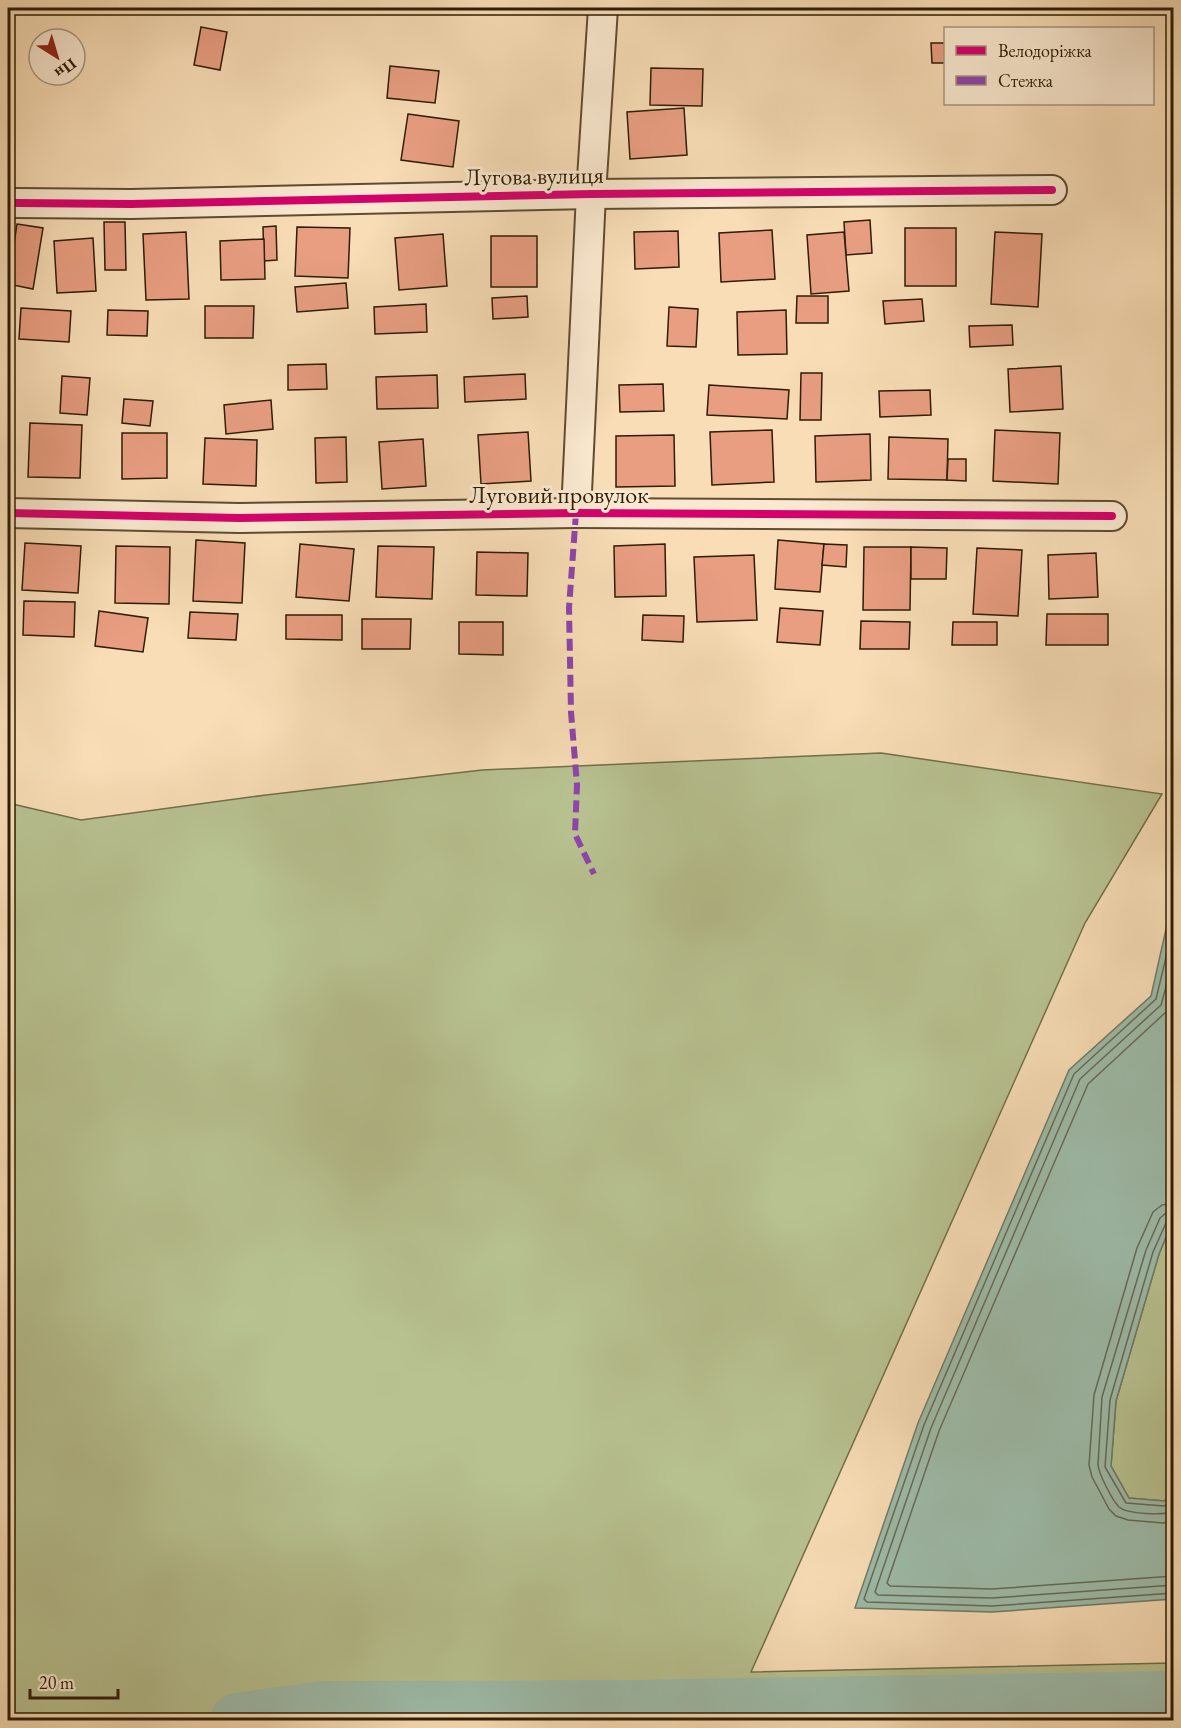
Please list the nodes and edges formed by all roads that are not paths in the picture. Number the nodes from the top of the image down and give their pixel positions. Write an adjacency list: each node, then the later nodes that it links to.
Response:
1 (603, 8): 3 (street)
2 (1052, 190): 3 (street, Лугова вулиця)
3 (591, 194): 4 (street, Лугова вулиця); 6 (street)
4 (16, 203)
5 (8, 513): 6 (street, Луговий провулок)
6 (576, 513): 7 (street, Луговий провулок)
7 (1112, 516)

